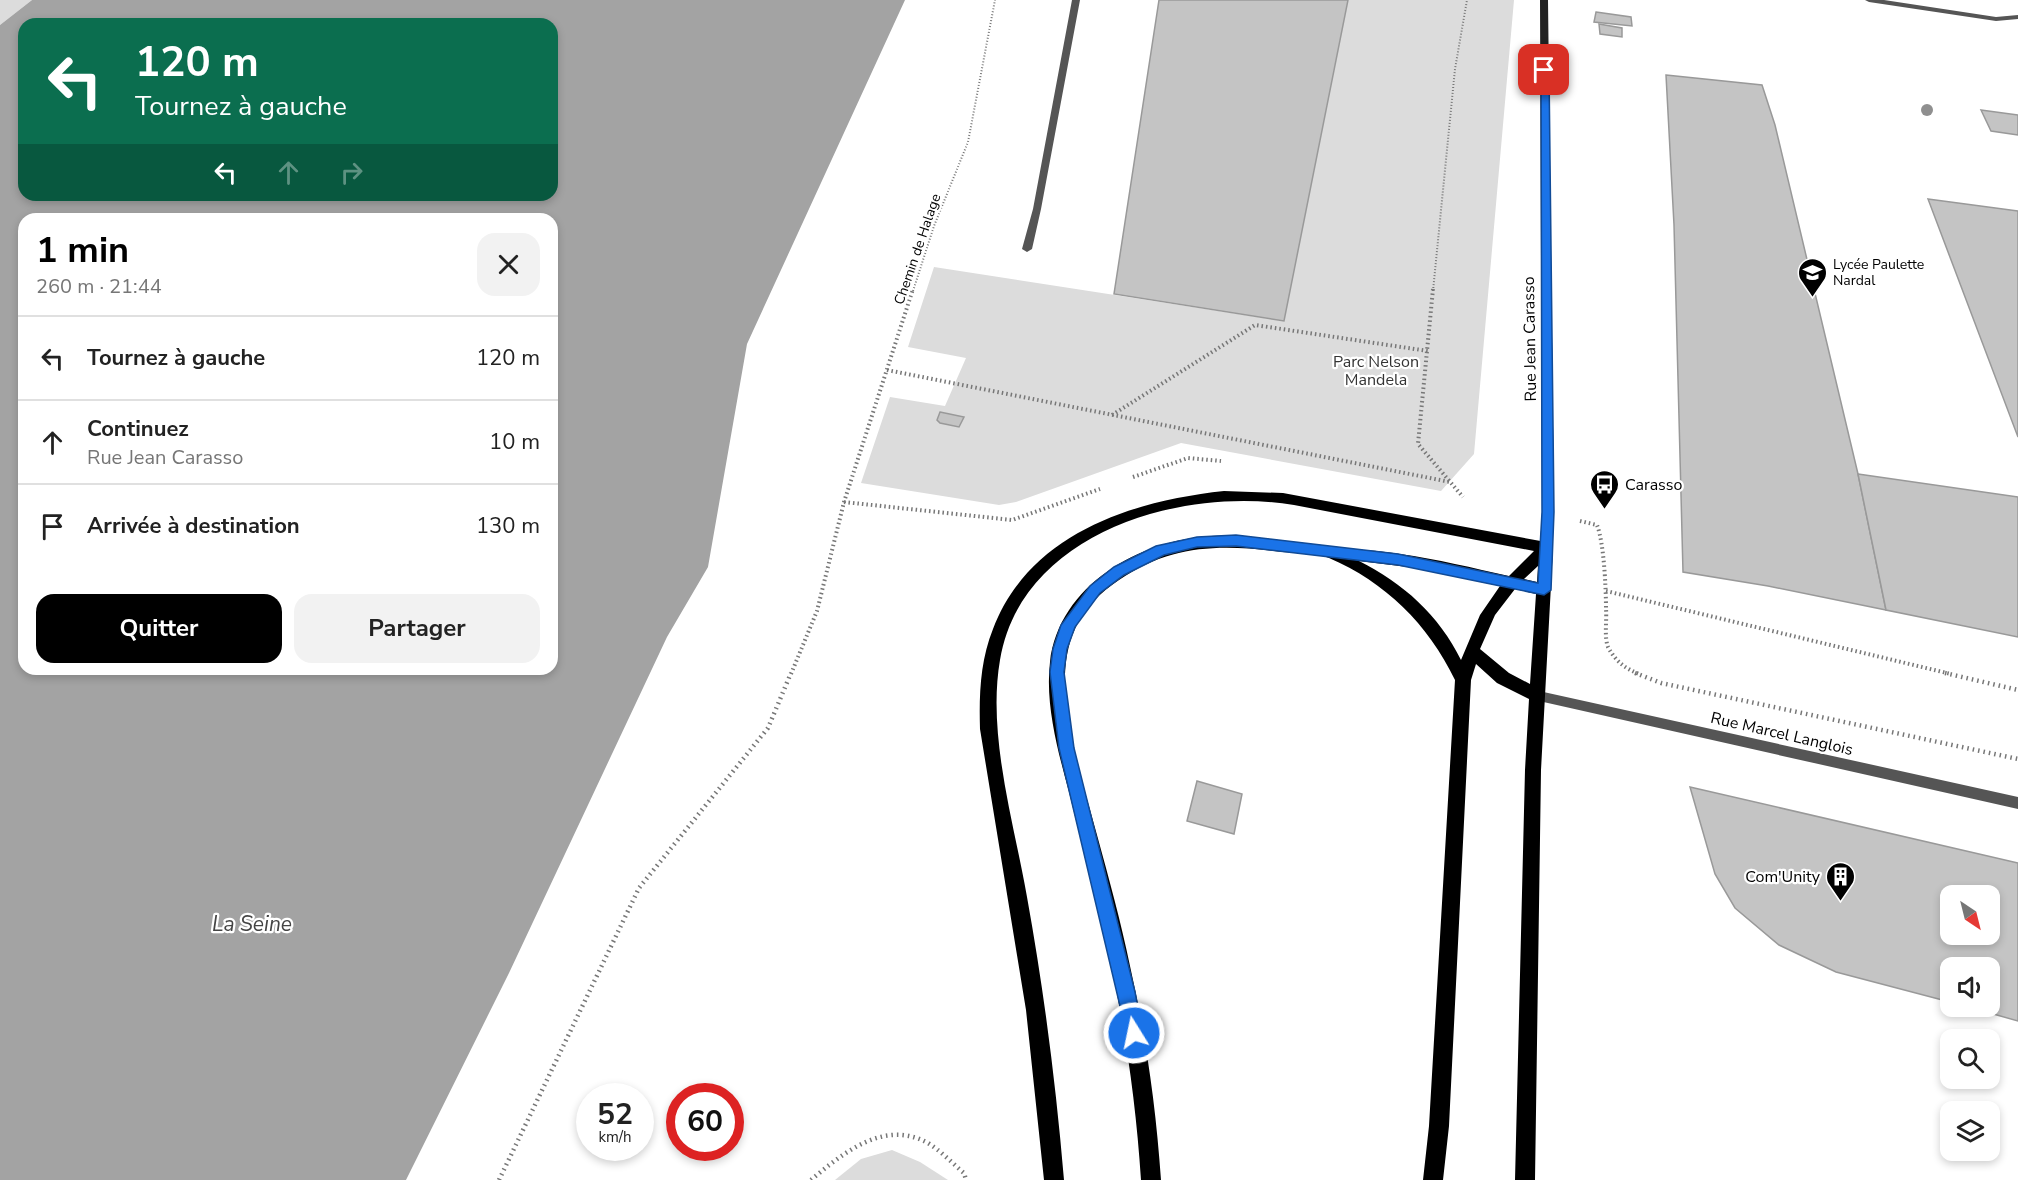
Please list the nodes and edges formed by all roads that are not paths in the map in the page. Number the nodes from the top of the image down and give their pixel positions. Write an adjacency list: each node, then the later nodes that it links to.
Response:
1 (1076, 0): 5 (street)
2 (1544, 0): 6 (street, Rue Jean Carasso)
3 (1869, 0): 4 (street)
4 (2018, 17)
5 (1027, 249)
6 (1546, 548): 8 (main road); 9 (main road); 14 (main road)
7 (1326, 552): 8 (main road); 11 (main road); 15 (main road)
8 (1512, 583): 9 (main road); 10 (main road)
9 (1544, 590): 12 (main road)
10 (1472, 651): 11 (main road); 12 (main road)
11 (1462, 680): 16 (main road)
12 (1539, 696): 13 (street, Rue Marcel Langlois); 17 (main road)
13 (2018, 803)
14 (1054, 1180)
15 (1151, 1180)
16 (1433, 1180)
17 (1525, 1180)

